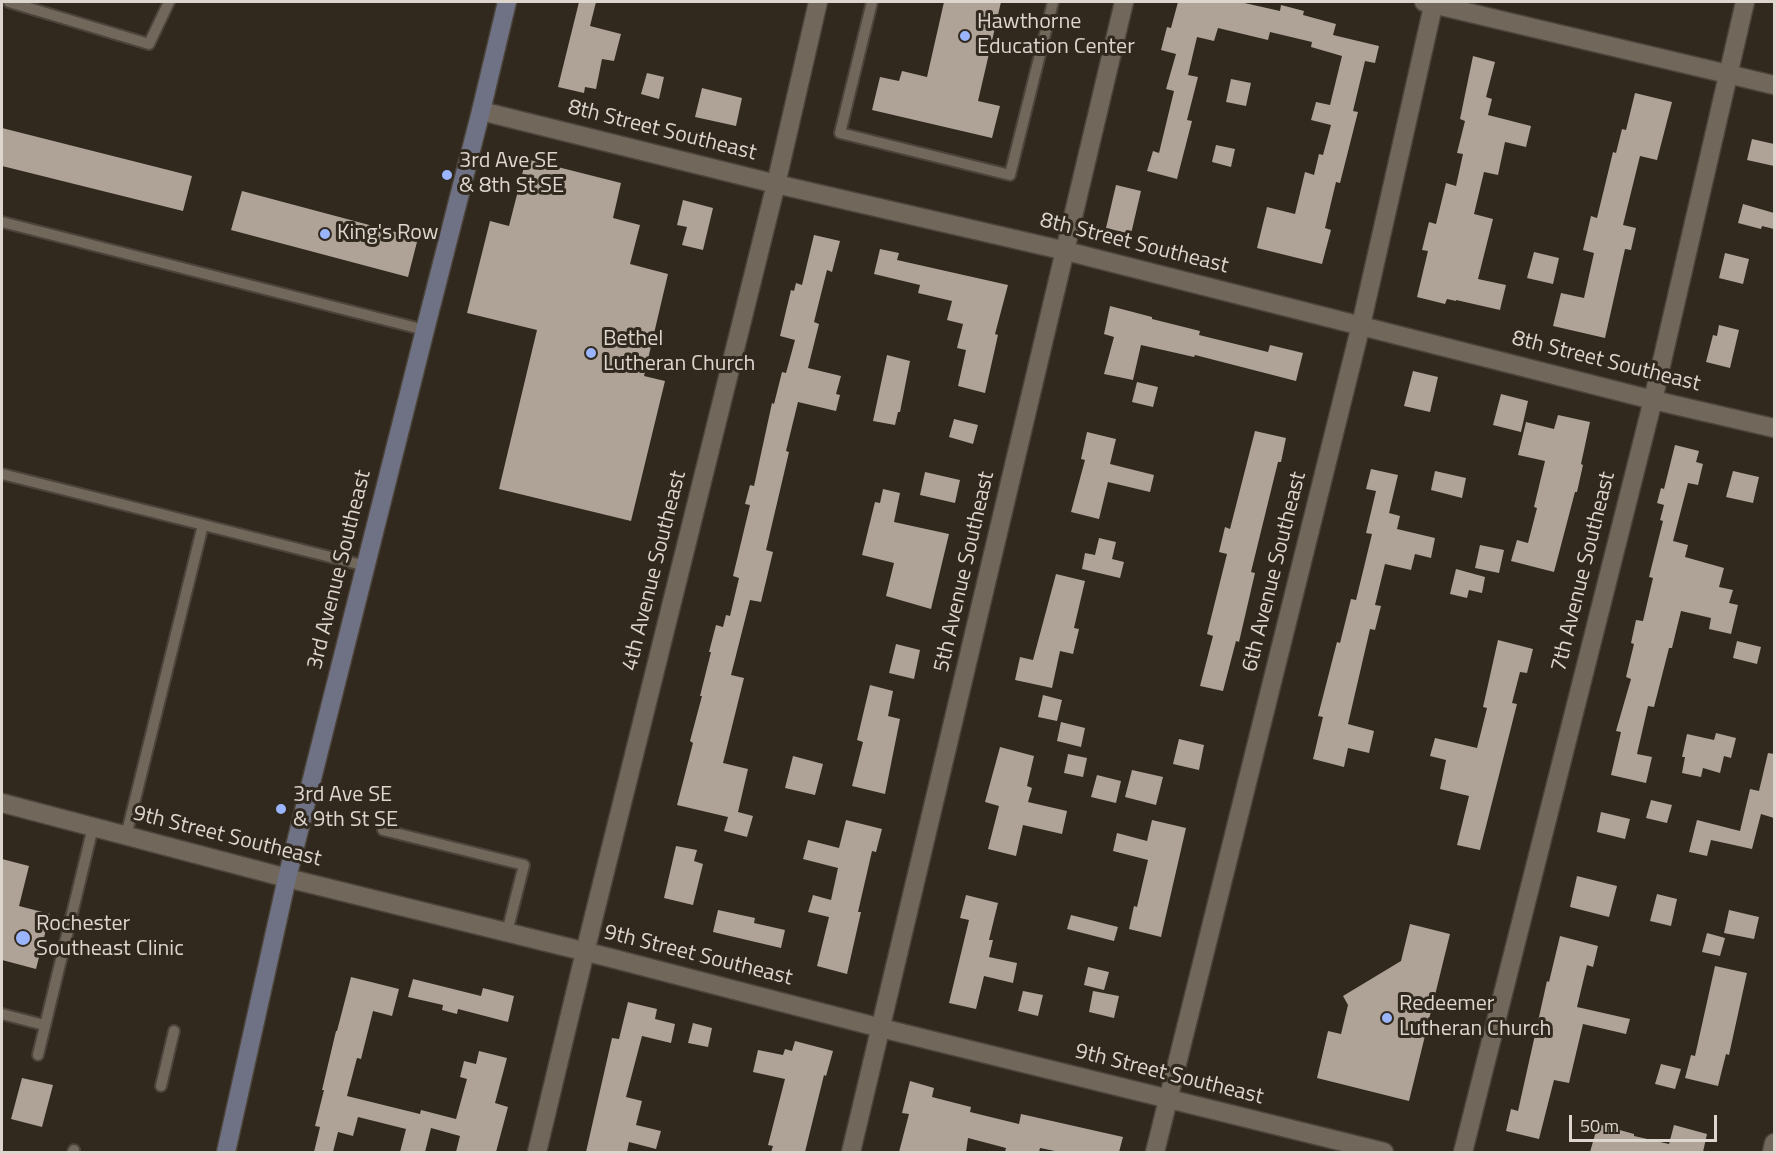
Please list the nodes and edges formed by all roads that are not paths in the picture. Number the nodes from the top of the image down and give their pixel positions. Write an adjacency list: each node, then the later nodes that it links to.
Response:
1 (9, 2): 2 (lane)
2 (169, 2)
3 (507, 2): 12 (main road, 3rd Avenue Southeast)
4 (818, 2): 13 (street, 4th Avenue Southeast)
5 (872, 2): 6 (lane)
6 (1053, 2)
7 (1124, 2): 15 (street, 5th Avenue Southeast)
8 (1431, 2): 10 (street); 16 (street, 6th Avenue Southeast)
9 (1745, 2): 10 (street, 7th Avenue Southeast)
10 (1729, 74): 11 (street); 18 (street, 7th Avenue Southeast)
11 (1774, 85)
12 (482, 111): 13 (street, 8th Street Southeast); 17 (main road, 3rd Avenue Southeast)
13 (776, 184): 15 (street, 8th Street Southeast); 29 (street, 4th Avenue Southeast)
14 (2, 222): 17 (lane)
15 (1065, 251): 16 (street, 8th Street Southeast); 32 (street, 5th Avenue Southeast)
16 (1361, 325): 18 (street, 8th Street Southeast); 36 (street, 6th Avenue Southeast)
17 (425, 330): 22 (main road, 3rd Avenue Southeast)
18 (1653, 400): 19 (street, 8th Street Southeast); 43 (street, 7th Avenue Southeast)
19 (1774, 428)
20 (2, 474): 21 (lane)
21 (203, 525): 22 (lane); 26 (lane)
22 (366, 566): 27 (main road, 3rd Avenue Southeast)
23 (2, 803): 24 (street, 9th Street Southeast)
24 (93, 827): 26 (street, 9th Street Southeast); 31 (lane)
25 (384, 830): 28 (lane)
26 (126, 836): 27 (street, 9th Street Southeast)
27 (287, 878): 28 (street, 9th Street Southeast); 38 (main road, 3rd Avenue Southeast)
28 (507, 932): 29 (street, 9th Street Southeast)
29 (585, 952): 32 (street, 9th Street Southeast); 39 (street, 4th Avenue Southeast)
30 (2, 1014): 31 (lane)
31 (44, 1025): 34 (lane)
32 (881, 1028): 36 (street, 9th Street Southeast); 40 (street, 5th Avenue Southeast)
33 (174, 1030): 35 (lane)
34 (38, 1055)
35 (161, 1086)
36 (1168, 1100): 41 (street, 6th Avenue Southeast); 42 (street, 9th Street Southeast)
37 (1774, 1143): 44 (street)
38 (226, 1152)
39 (537, 1152)
40 (850, 1152)
41 (1155, 1152)
42 (1383, 1152)
43 (1462, 1152)
44 (1772, 1152)

